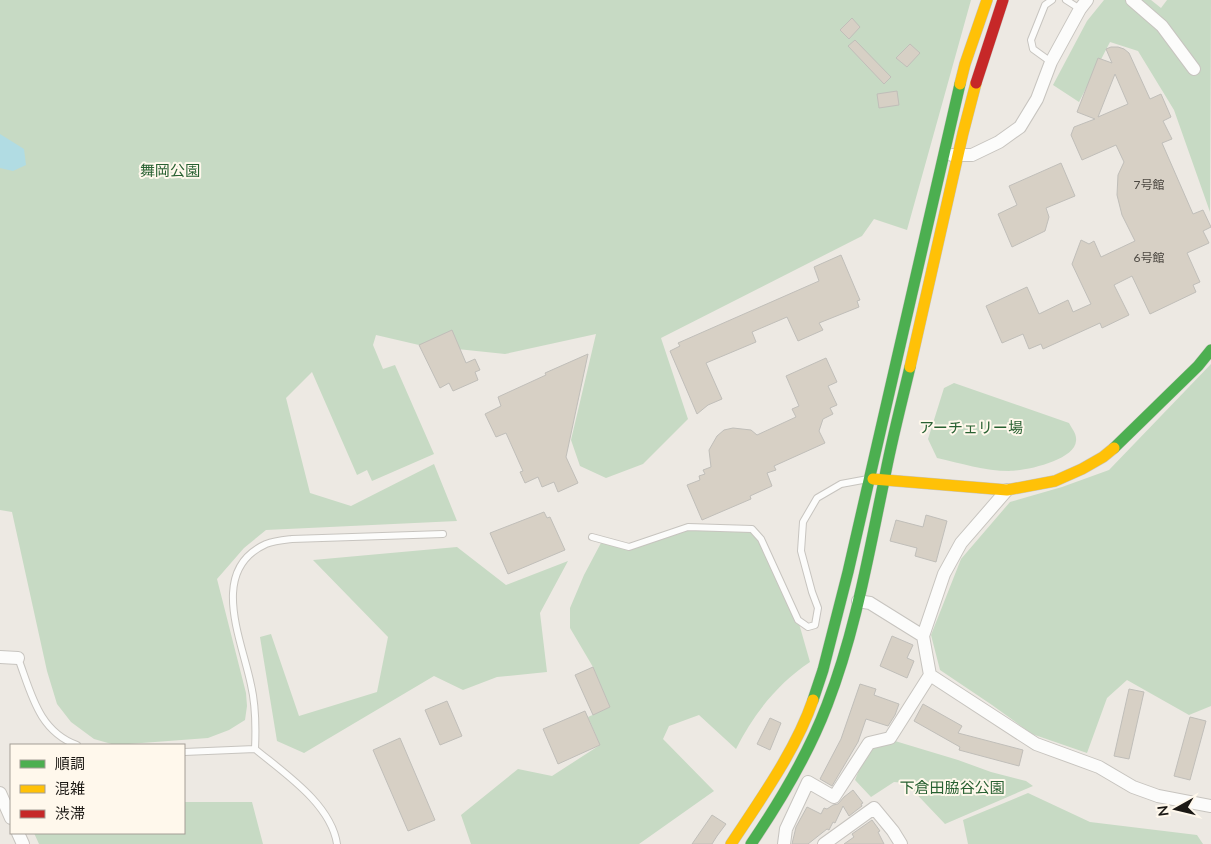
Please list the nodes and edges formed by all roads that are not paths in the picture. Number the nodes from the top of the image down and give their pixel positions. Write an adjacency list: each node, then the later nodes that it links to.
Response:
1 (987, 0): 9 (street)
2 (1003, 0): 10 (street)
3 (1052, 0): 7 (lane)
4 (1066, 0): 6 (lane)
5 (1132, 0): 8 (street)
6 (1083, 4): 7 (street)
7 (1051, 62): 10 (street)
8 (1194, 69)
9 (943, 154): 10 (street); 12 (street)
10 (958, 156): 13 (street)
11 (1211, 350): 14 (street)
12 (869, 478): 13 (street); 16 (lane); 29 (street)
13 (884, 479): 14 (street); 17 (street)
14 (1007, 490): 18 (street)
15 (443, 534): 23 (lane)
16 (592, 537)
17 (858, 601): 18 (street); 30 (street)
18 (923, 636): 21 (street)
19 (0, 657): 20 (street)
20 (18, 658): 22 (lane)
21 (930, 674): 26 (street); 31 (street)
22 (75, 744)
23 (255, 749): 24 (lane); 28 (lane)
24 (185, 752)
25 (0, 793): 27 (street)
26 (1211, 806)
27 (10, 816)
28 (337, 844)
29 (731, 844)
30 (751, 844)
31 (784, 844)
32 (824, 844): 33 (street)
33 (901, 844)

